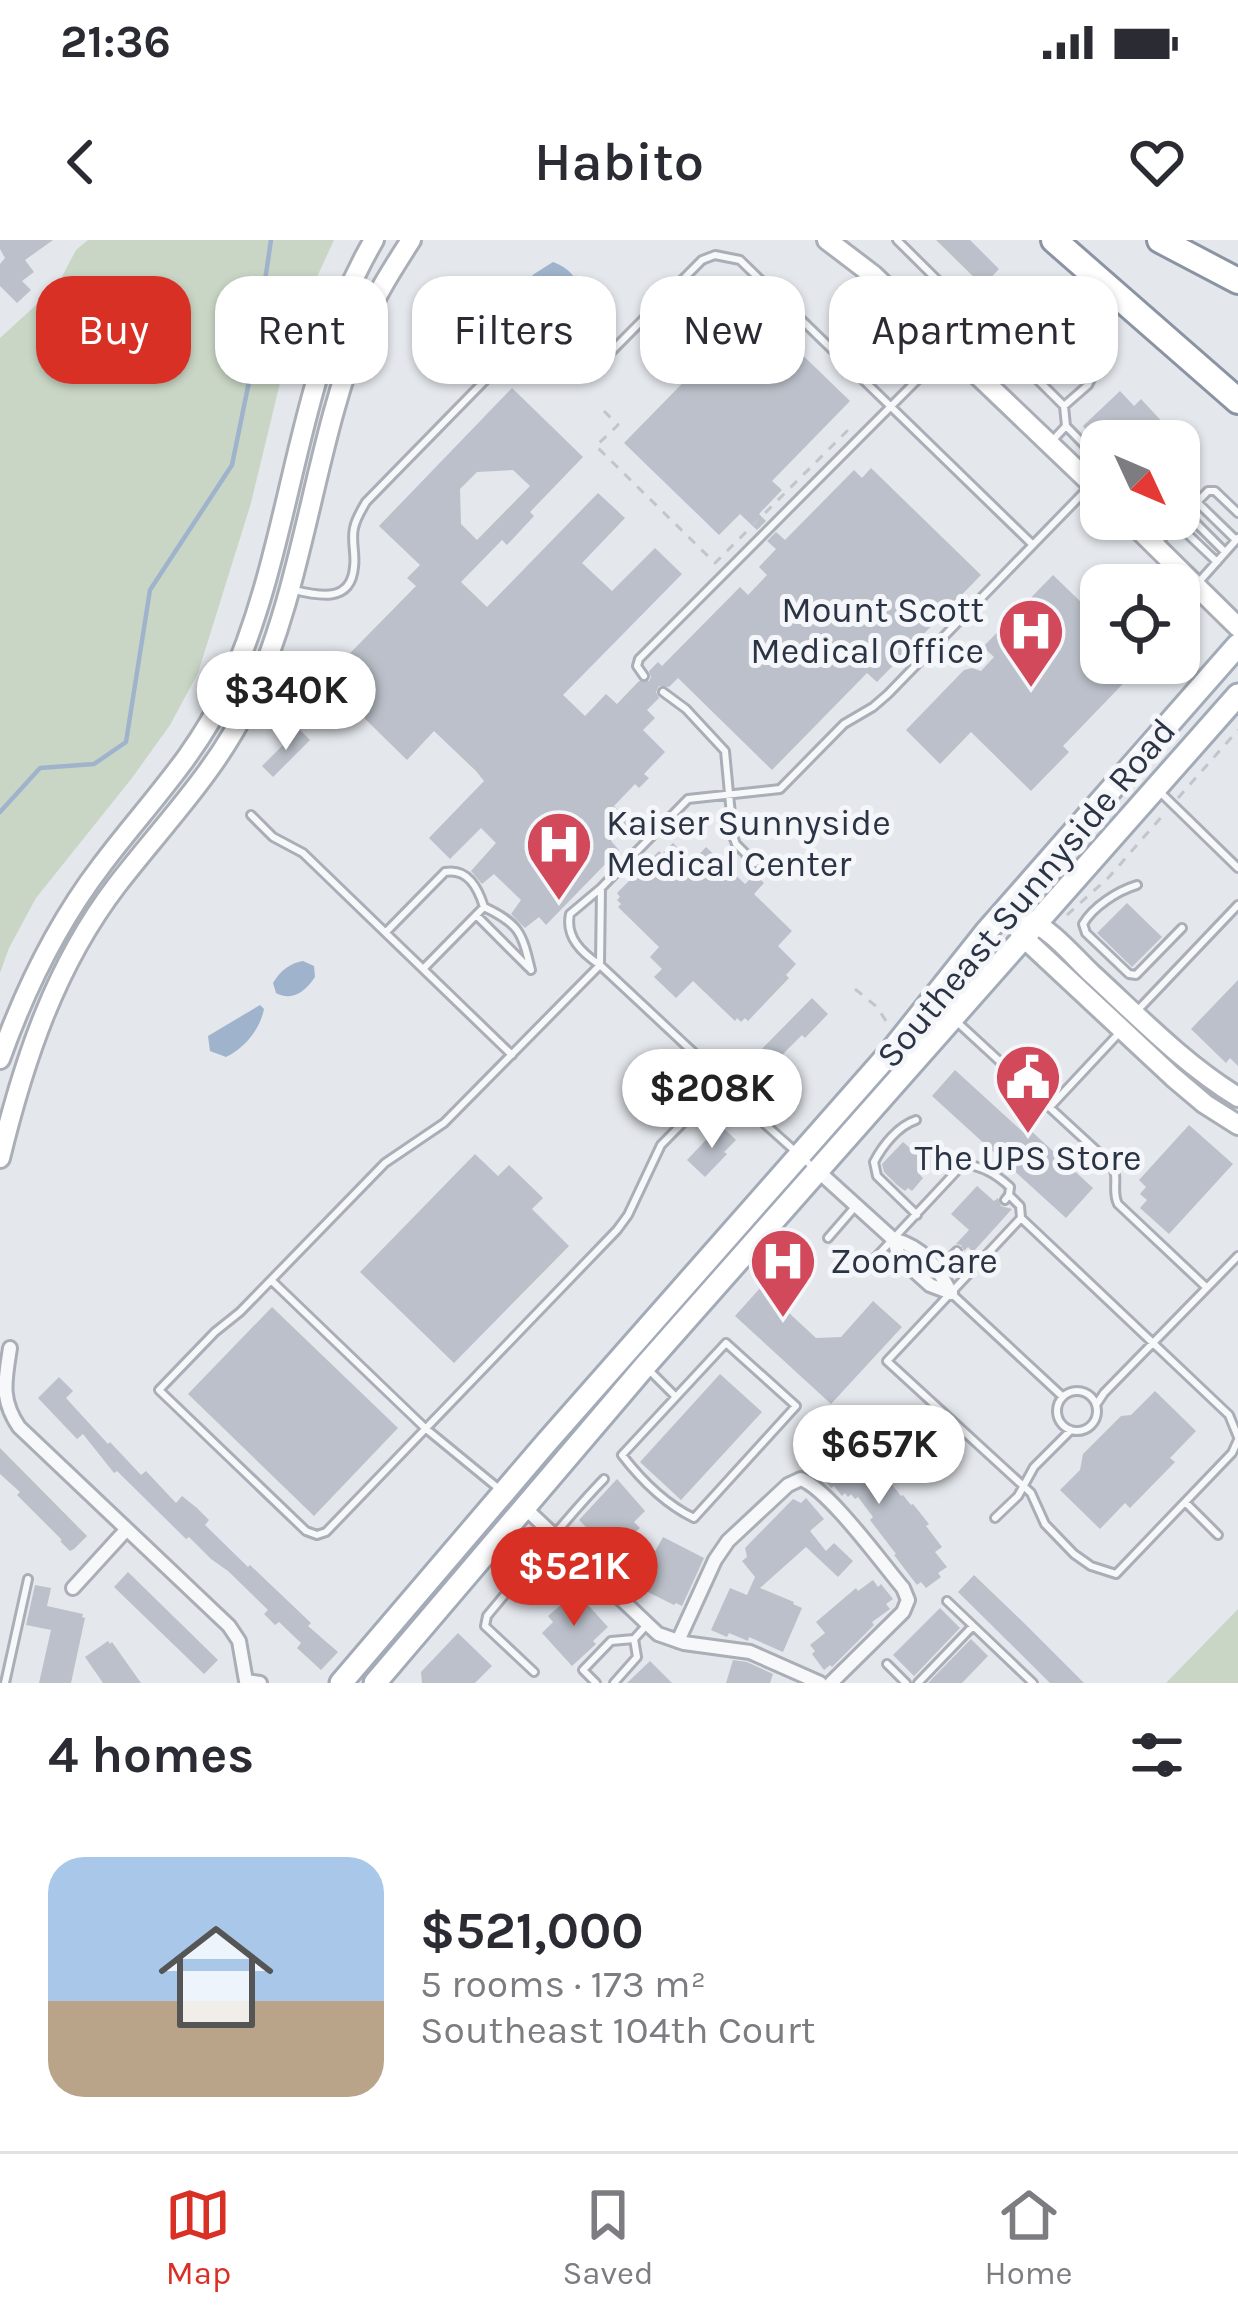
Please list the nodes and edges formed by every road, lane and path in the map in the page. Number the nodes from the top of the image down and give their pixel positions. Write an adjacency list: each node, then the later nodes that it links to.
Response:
1 (374, 240): 22 (main road)
2 (411, 240): 39 (main road)
3 (827, 240): 7 (main road)
4 (897, 240): 8 (lane)
5 (1054, 240): 14 (highway)
6 (1160, 240): 9 (highway)
7 (874, 276)
8 (933, 276)
9 (1238, 281)
10 (912, 384): 15 (lane)
11 (988, 384): 21 (main road)
12 (1042, 384): 16 (lane)
13 (1089, 384): 16 (lane)
14 (1238, 401)
15 (890, 406): 19 (lane); 33 (lane); 39 (lane)
16 (1064, 406): 18 (lane)
17 (604, 411): 19 (path)
18 (1066, 426): 20 (lane); 21 (lane)
19 (856, 440): 43 (lane)
20 (1080, 440)
21 (1050, 443): 23 (main road)
22 (299, 445): 39 (main road); 69 (main road)
23 (1080, 473)
24 (1200, 499): 27 (lane)
25 (1080, 503): 33 (lane)
26 (1200, 505): 29 (lane)
27 (1238, 513)
28 (1200, 527): 35 (lane)
29 (1237, 539): 35 (lane)
30 (1149, 540): 34 (main road)
31 (1161, 540): 34 (lane)
32 (1194, 540): 36 (lane)
33 (1032, 544): 47 (lane)
34 (1155, 546): 37 (main road)
35 (1226, 552): 36 (lane)
36 (1217, 562): 38 (lane)
37 (1173, 564)
38 (1200, 581)
39 (288, 589): 76 (main road)
40 (1200, 590): 41 (main road)
41 (1238, 627)
42 (1238, 645): 56 (main road, Southeast Sunnyside Road)
43 (644, 676)
44 (663, 692): 47 (lane)
45 (1238, 695): 48 (main road, Southeast Sunnyside Road)
46 (1238, 730): 48 (path)
47 (730, 794): 50 (lane); 53 (lane)
48 (1165, 796): 51 (lane); 57 (path); 60 (main road, Southeast Sunnyside Road)
49 (250, 815): 61 (lane)
50 (755, 863)
51 (1238, 868)
52 (1137, 885): 59 (lane)
53 (601, 888): 62 (lane); 62 (lane)
54 (1238, 904): 66 (lane)
55 (484, 907): 58 (lane); 58 (lane); 61 (lane)
56 (1006, 910): 60 (main road); 67 (main road, Southeast Sunnyside Road)
57 (1073, 911)
58 (476, 915): 63 (lane)
59 (1182, 928)
60 (1031, 930): 65 (main road, Southeast Sunnyside Road); 66 (main road)
61 (386, 932): 63 (lane)
62 (600, 965): 68 (lane); 70 (lane)
63 (423, 969): 68 (lane)
64 (855, 989): 67 (path)
65 (953, 1018): 72 (lane); 77 (main road, Southeast Sunnyside Road)
66 (1129, 1022): 71 (main road); 72 (lane); 74 (main road)
67 (903, 1037): 75 (main road, Southeast Sunnyside Road)
68 (512, 1055): 88 (lane)
69 (0, 1059)
70 (722, 1083): 75 (lane); 100 (lane)
71 (1238, 1097)
72 (1050, 1107): 90 (lane)
73 (916, 1120): 79 (lane)
74 (1238, 1125)
75 (799, 1156): 77 (lane); 92 (main road, Southeast Sunnyside Road)
76 (0, 1159)
77 (818, 1171): 78 (street); 95 (main road, Southeast Sunnyside Road)
78 (856, 1205): 81 (lane); 82 (street)
79 (917, 1215): 80 (lane); 82 (lane)
80 (1021, 1218): 91 (lane); 93 (lane)
81 (828, 1238)
82 (893, 1239): 85 (street); 86 (lane); 91 (street)
83 (957, 1252): 85 (lane)
84 (1238, 1256): 90 (lane)
85 (939, 1270): 91 (street)
86 (863, 1271)
87 (789, 1272): 89 (path)
88 (271, 1280): 100 (lane); 100 (lane)
89 (766, 1283)
90 (1206, 1287): 93 (lane)
91 (951, 1293): 97 (lane); 105 (lane)
92 (665, 1307): 95 (main road); 103 (main road, Southeast Sunnyside Road)
93 (1154, 1342): 98 (lane); 99 (lane)
94 (10, 1348): 110 (street)
95 (645, 1366): 96 (lane); 108 (main road, Southeast Sunnyside Road)
96 (676, 1397): 96 (lane)
97 (1063, 1397): 98 (lane); 101 (lane)
98 (1096, 1405): 101 (lane)
99 (1236, 1421): 102 (lane)
100 (425, 1429): 106 (lane)
101 (1071, 1430): 105 (lane)
102 (1238, 1438): 107 (lane)
103 (546, 1443): 106 (main road, Southeast Sunnyside Road); 108 (main road)
104 (604, 1479): 111 (lane)
105 (1022, 1486): 107 (lane); 109 (lane)
106 (503, 1492): 126 (main road, Southeast Sunnyside Road)
107 (1185, 1502): 112 (lane)
108 (524, 1507): 111 (street); 127 (main road, Southeast Sunnyside Road)
109 (995, 1519)
110 (126, 1529): 114 (street); 122 (street)
111 (553, 1534): 116 (street); 121 (lane)
112 (1218, 1535)
113 (28, 1579): 123 (lane)
114 (73, 1588)
115 (947, 1601): 117 (lane)
116 (648, 1624): 118 (lane); 119 (street)
117 (973, 1626): 133 (lane); 134 (lane)
118 (634, 1639): 128 (lane); 129 (lane)
119 (677, 1641): 130 (street); 131 (street)
120 (887, 1664): 132 (lane)
121 (534, 1672)
122 (246, 1682): 124 (lane); 125 (street)
123 (5, 1683)
124 (236, 1683)
125 (260, 1683)
126 (341, 1683)
127 (375, 1683)
128 (596, 1683)
129 (614, 1683)
130 (820, 1683)
131 (831, 1683)
132 (907, 1683)
133 (918, 1683)
134 (1033, 1683)

